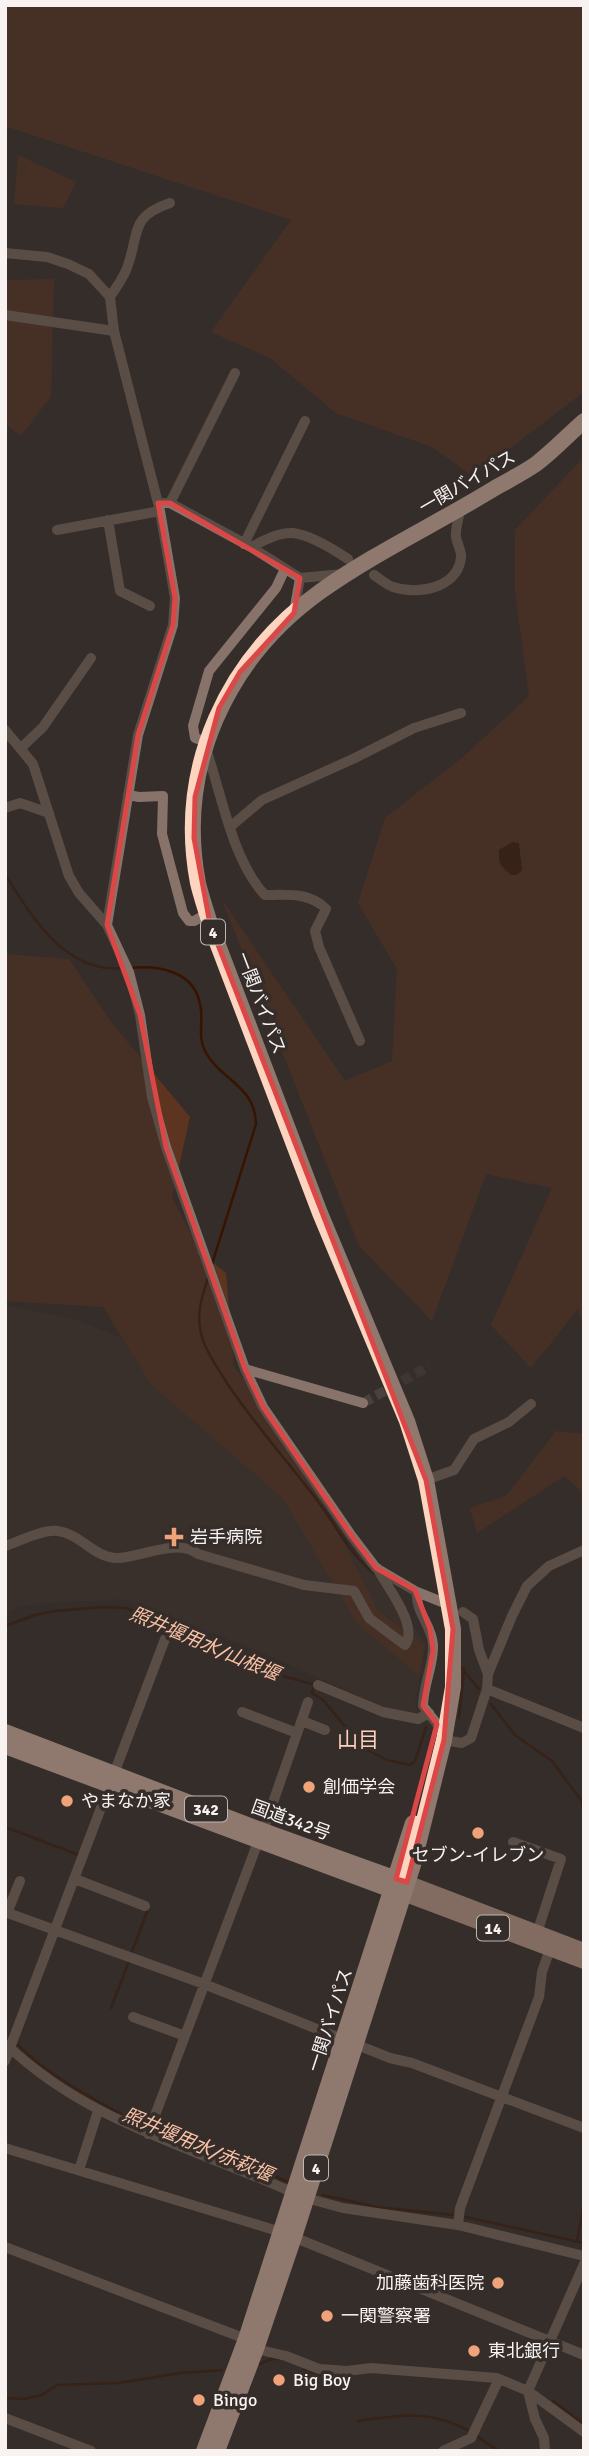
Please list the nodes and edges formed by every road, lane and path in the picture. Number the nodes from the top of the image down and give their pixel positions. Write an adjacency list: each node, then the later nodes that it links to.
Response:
1 (170, 203): 3 (street)
2 (5, 253): 3 (street)
3 (110, 297): 5 (street)
4 (5, 315): 5 (street)
5 (114, 331): 10 (street)
6 (235, 373): 9 (street)
7 (305, 421): 14 (street)
8 (584, 421): 11 (highway, 一関バイパス / 4)
9 (170, 503): 10 (street); 14 (street)
10 (159, 507): 12 (street); 26 (street)
11 (460, 510): 15 (highway, 一関バイパス / 4); 17 (street)
12 (108, 520): 13 (street); 19 (street)
13 (57, 530)
14 (248, 546): 15 (street); 16 (street)
15 (349, 566): 18 (street); 20 (highway, 一関バイパス / 4)
16 (285, 569): 18 (street); 24 (street)
17 (374, 575)
18 (300, 578): 20 (street)
19 (150, 606)
20 (294, 613): 24 (highway, 一関バイパス / 4)
21 (91, 658): 25 (street)
22 (461, 713): 29 (street)
23 (5, 730): 25 (street)
24 (206, 745): 29 (street); 30 (highway, 一関バイパス / 4)
25 (21, 748): 28 (street)
26 (128, 795): 30 (street); 31 (street)
27 (5, 808): 28 (street)
28 (48, 813): 31 (street)
29 (230, 827): 32 (street)
30 (207, 914): 36 (highway, 一関バイパス / 4)
31 (107, 925): 33 (street)
32 (360, 1041)
33 (245, 1369): 34 (street); 39 (street)
34 (363, 1403)
35 (531, 1404): 36 (street)
36 (426, 1480): 41 (highway, 一関バイパス / 4)
37 (5, 1546): 39 (street)
38 (584, 1550): 44 (street)
39 (376, 1568): 40 (street)
40 (417, 1592): 41 (street); 49 (street)
41 (444, 1596): 49 (highway, 一関バイパス / 4); 55 (highway, 一関バイパス / 4)
42 (463, 1612): 44 (street)
43 (165, 1639): 57 (street)
44 (488, 1674): 46 (street)
45 (318, 1685): 49 (street)
46 (487, 1689): 51 (street); 55 (street)
47 (308, 1702): 50 (street)
48 (242, 1712): 54 (street)
49 (433, 1718): 62 (highway, 一関バイパス / 4)
50 (302, 1721): 52 (street); 54 (street)
51 (584, 1728)
52 (325, 1730)
53 (5, 1732): 57 (highway, 国道342号 / 342)
54 (297, 1733): 58 (street)
55 (444, 1740): 62 (highway, 一関バイパス / 4)
56 (5, 1746): 57 (highway, 国道342号 / 342)
57 (111, 1779): 58 (highway, 国道342号 / 342); 60 (street)
58 (261, 1836): 62 (highway, 国道342号 / 342); 70 (street)
59 (513, 1842): 66 (street)
60 (75, 1879): 63 (street); 65 (street)
61 (20, 1881): 64 (street)
62 (399, 1887): 66 (main road, 14); 67 (main road, 14); 73 (highway, 一関バイパス / 4)
63 (145, 1906)
64 (6, 1912): 65 (street)
65 (55, 1931): 70 (street); 74 (street)
66 (537, 1933): 68 (main road, 14)
67 (550, 1949): 69 (main road, 14); 76 (street)
68 (584, 1950)
69 (584, 1962)
70 (204, 1984): 72 (street); 73 (street)
71 (133, 2017): 72 (street)
72 (185, 2036): 79 (street)
73 (350, 2041): 76 (street); 82 (highway, 一関バイパス / 4)
74 (8, 2045): 75 (street); 77 (street)
75 (5, 2062)
76 (500, 2096): 78 (street); 83 (street)
77 (98, 2111): 79 (street); 81 (street)
78 (584, 2128)
79 (148, 2134): 82 (street)
80 (5, 2148): 81 (street)
81 (79, 2170): 84 (street)
82 (300, 2196): 83 (street); 84 (highway, 一関バイパス / 4)
83 (457, 2225): 86 (street)
84 (288, 2234): 90 (street); 91 (highway, 一関バイパス / 4)
85 (5, 2247): 91 (street)
86 (584, 2256)
87 (584, 2264): 88 (street)
88 (572, 2293): 89 (street); 90 (street)
89 (584, 2298)
90 (551, 2342): 92 (street); 94 (street)
91 (251, 2344): 93 (street); 98 (highway, 一関バイパス / 4); 99 (highway, 一関バイパス / 4)
92 (584, 2355)
93 (499, 2379): 94 (street); 100 (street)
94 (528, 2391): 96 (street); 101 (street)
95 (5, 2418): 97 (street)
96 (584, 2432)
97 (92, 2451)
98 (204, 2451)
99 (217, 2451)
100 (443, 2451)
101 (545, 2451)

